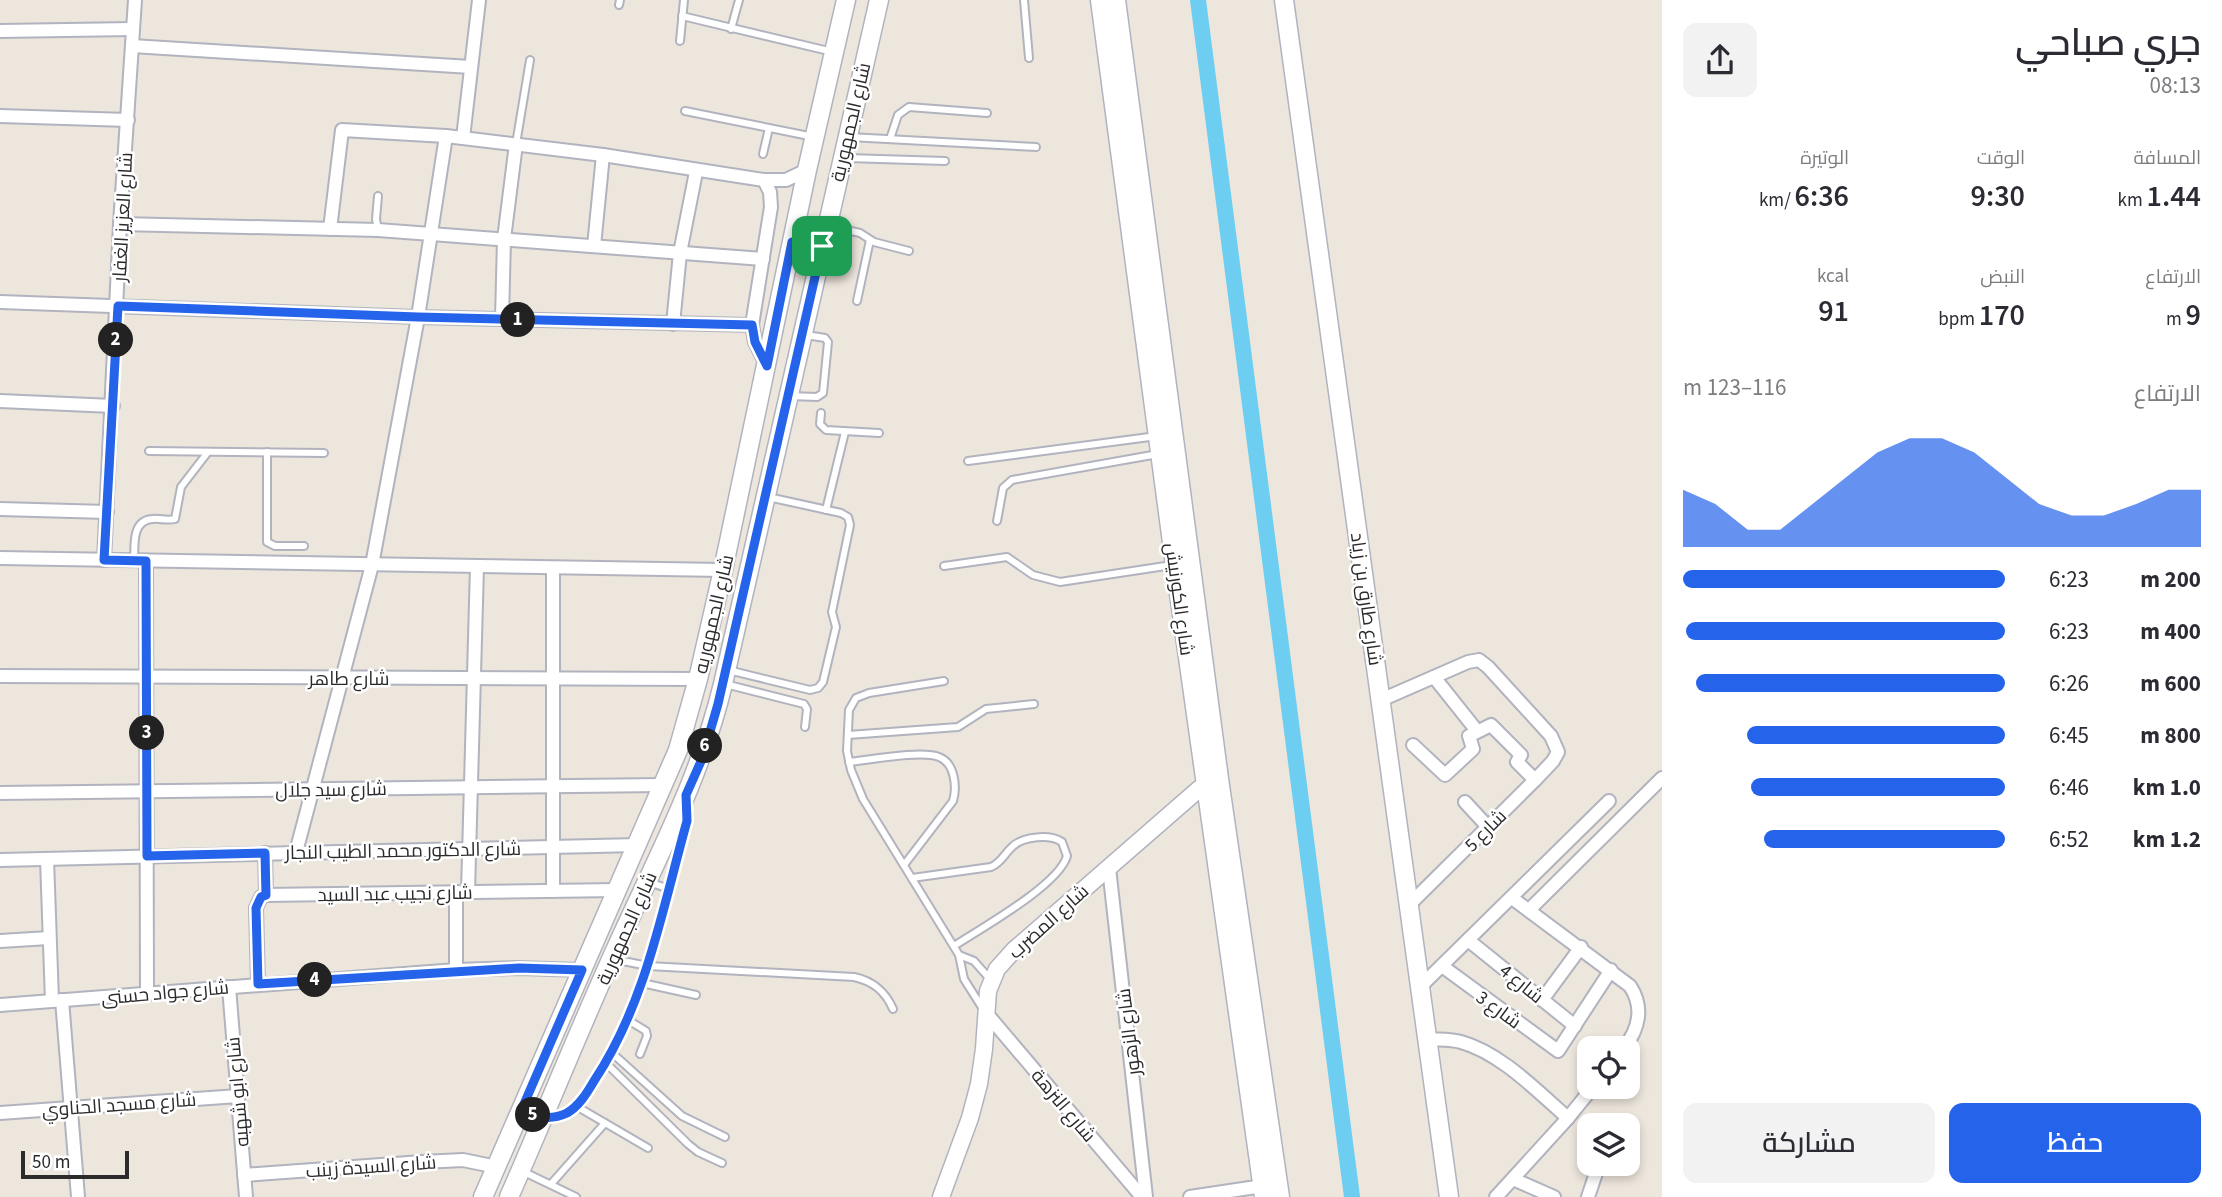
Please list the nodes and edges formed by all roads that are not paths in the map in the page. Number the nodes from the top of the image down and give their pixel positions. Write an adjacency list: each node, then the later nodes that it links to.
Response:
1 (135, 0): 12 (street, شارع العزيز الغفار)
2 (480, 0): 20 (street)
3 (684, 0): 11 (lane)
4 (738, 0): 13 (lane)
5 (846, 0): 17 (main road, شارع الجمهوريه)
6 (879, 0): 27 (main road, شارع الجمهورية)
7 (1024, 0): 18 (lane)
8 (1100, 0): 71 (main road, شارع الكورنيش)
9 (1116, 0): 112 (main road, شارع الكورنيش)
10 (1284, 0): 103 (main road, شارع طارق بن زياد)
11 (682, 16): 13 (lane); 15 (lane)
12 (133, 29): 14 (street); 16 (street, شارع العزيز الغفار)
13 (732, 29): 17 (lane)
14 (0, 31)
15 (680, 41)
16 (132, 46): 20 (street); 24 (street, شارع العزيز الغفار)
17 (835, 52): 29 (main road, شارع الجمهوريه)
18 (1029, 58)
19 (530, 60): 31 (lane)
20 (471, 67): 28 (street)
21 (685, 111): 25 (lane)
22 (987, 113): 30 (lane)
23 (0, 116): 24 (street)
24 (128, 120): 41 (street, شارع العزيز الغفار)
25 (769, 128): 29 (lane); 33 (lane)
26 (446, 136): 28 (street); 43 (street); 45 (street)
27 (846, 136): 30 (lane); 35 (main road, شارع الجمهورية)
28 (463, 138): 31 (street)
29 (816, 138): 37 (main road, شارع الجمهوريه)
30 (890, 139): 32 (lane)
31 (516, 144): 34 (street); 46 (street)
32 (1036, 147)
33 (763, 154)
34 (603, 155): 38 (street); 49 (street)
35 (841, 158): 36 (lane); 42 (main road, شارع الجمهورية)
36 (945, 160)
37 (807, 170): 39 (street); 48 (main road, شارع الجمهوريه)
38 (696, 172): 39 (street); 52 (street)
39 (764, 180): 53 (street)
40 (378, 196): 44 (lane)
41 (120, 224): 43 (street); 58 (street, شارع العزيز الغفار)
42 (827, 226): 47 (lane); 50 (main road, شارع الجمهورية)
43 (330, 229): 44 (street)
44 (379, 230): 45 (street)
45 (432, 235): 46 (street); 59 (street)
46 (504, 239): 49 (street); 60 (street)
47 (870, 240): 51 (lane); 56 (lane)
48 (792, 242): 50 (main road); 54 (main road, شارع الجمهوريه)
49 (594, 246): 52 (street)
50 (822, 246): 55 (main road, شارع الجمهورية)
51 (909, 251)
52 (680, 253): 53 (street); 61 (street)
53 (763, 259): 62 (street)
54 (786, 274): 55 (main road); 64 (main road, شارع الجمهوريه)
55 (814, 279): 63 (main road, شارع الجمهورية)
56 (857, 301)
57 (0, 302): 58 (street)
58 (118, 306): 59 (street); 67 (street, شارع العزيز الغفار)
59 (418, 317): 60 (street); 88 (street)
60 (502, 319): 61 (street)
61 (673, 324): 62 (street)
62 (752, 325): 64 (street)
63 (801, 334): 65 (main road, شارع الجمهورية); 65 (lane)
64 (767, 366): 93 (main road, شارع الجمهوريه)
65 (788, 396): 77 (main road, شارع الجمهورية)
66 (0, 401): 67 (street)
67 (113, 406): 80 (street, شارع العزيز الغفار)
68 (821, 413): 69 (lane)
69 (845, 432): 70 (lane); 79 (lane)
70 (879, 433)
71 (1159, 445): 76 (lane); 81 (lane); 89 (main road, شارع الكورنيش)
72 (149, 452): 73 (lane)
73 (208, 452): 74 (lane); 86 (lane)
74 (267, 452): 75 (lane); 82 (lane)
75 (324, 453)
76 (968, 461)
77 (766, 496): 79 (lane); 96 (main road, شارع الجمهورية)
78 (0, 509): 80 (street)
79 (826, 510): 96 (lane)
80 (107, 512): 85 (street, شارع العزيز الغفار)
81 (997, 521)
82 (289, 546): 83 (lane); 87 (lane)
83 (304, 546)
84 (0, 558): 85 (street)
85 (104, 560): 86 (street)
86 (140, 561): 87 (street); 95 (street)
87 (289, 564): 88 (street)
88 (372, 565): 90 (street); 98 (street)
89 (1175, 565): 91 (lane); 112 (main road, شارع الكورنيش)
90 (477, 566): 92 (street); 99 (street)
91 (944, 566)
92 (553, 568): 93 (street); 100 (street)
93 (723, 570): 101 (main road, شارع الجمهوريه)
94 (0, 676): 95 (street, شارع طاهر)
95 (147, 677): 98 (street, شارع طاهر); 117 (street)
96 (724, 677): 105 (lane); 119 (main road, شارع الجمهورية)
97 (1434, 677): 103 (street); 106 (street); 111 (street, شارع 5)
98 (342, 678): 99 (street, شارع طاهر); 116 (street)
99 (473, 678): 100 (street, شارع طاهر); 115 (street)
100 (553, 678): 101 (street, شارع طاهر); 114 (street)
101 (698, 678): 113 (main road, شارع الجمهوريه)
102 (944, 681): 107 (lane)
103 (1381, 700): 141 (main road, شارع طارق بن زياد)
104 (1034, 704): 107 (lane)
105 (805, 727)
106 (1477, 731): 108 (street); 111 (street)
107 (848, 735): 109 (lane)
108 (1413, 745)
109 (849, 762): 131 (lane); 131 (lane)
110 (1662, 778): 142 (street)
111 (1535, 780): 122 (street, شارع 5)
112 (1213, 782): 132 (street, شارع المضرب); 192 (main road, شارع الكورنيش); 200 (main road, شارع الكورنيش)
113 (662, 785): 114 (street, شارع سيد جلال); 123 (main road, شارع الجمهوريه)
114 (553, 786): 115 (street, شارع سيد جلال); 124 (street)
115 (471, 787): 116 (street, شارع سيد جلال); 125 (street)
116 (313, 789): 117 (street, شارع سيد جلال); 126 (street)
117 (147, 791): 118 (street, شارع سيد جلال); 128 (street)
118 (0, 793)
119 (686, 795): 134 (main road, شارع الجمهورية); 135 (lane)
120 (1609, 801): 140 (street)
121 (1465, 802): 122 (street)
122 (1488, 827): 141 (street, شارع 5)
123 (638, 845): 124 (street, شارع الدكتور محمد الطيب النجار); 136 (main road, شارع الجمهوريه)
124 (553, 847): 125 (street, شارع الدكتور محمد الطيب النجار); 137 (street)
125 (469, 849): 126 (street, شارع الدكتور محمد الطيب النجار); 138 (street)
126 (296, 852): 127 (street, شارع الدكتور محمد الطيب النجار)
127 (265, 853): 128 (street, شارع الدكتور محمد الطيب النجار); 139 (street)
128 (147, 856): 129 (street, شارع الدكتور محمد الطيب النجار); 160 (street)
129 (47, 859): 130 (street, شارع الدكتور محمد الطيب النجار); 143 (street)
130 (0, 860)
131 (904, 865): 133 (lane)
132 (1109, 868): 155 (street, شارع المضرب); 198 (street, شارع الزهور)
133 (912, 878): 146 (lane); 146 (lane)
134 (647, 881): 135 (lane); 149 (main road, شارع الجمهورية)
135 (669, 889): 150 (lane)
136 (618, 890): 137 (street, شارع نجيب عبد السيد); 153 (main road, شارع الجمهوريه)
137 (553, 891): 138 (street, شارع نجيب عبد السيد)
138 (462, 892): 139 (street, شارع نجيب عبد السيد); 152 (street)
139 (266, 895): 157 (street)
140 (1512, 898): 142 (street); 145 (street)
141 (1409, 905): 159 (main road, شارع طارق بن زياد)
142 (1529, 910): 147 (street)
143 (50, 938): 144 (street); 163 (street)
144 (0, 940)
145 (1468, 940): 151 (street); 162 (street, شارع 4)
146 (954, 946): 148 (lane)
147 (1581, 947): 154 (street); 162 (street)
148 (959, 955): 155 (lane); 166 (lane)
149 (612, 958): 150 (lane); 181 (main road, شارع الجمهورية)
150 (648, 966): 156 (lane); 165 (lane)
151 (1442, 966): 159 (street); 168 (street, شارع 3)
152 (456, 970): 153 (street, شارع جواد حسنى); 157 (street, شارع جواد حسنى)
153 (582, 970): 178 (main road, شارع الجمهوريه)
154 (1611, 970): 168 (street); 169 (street)
155 (991, 980): 166 (street)
156 (642, 983): 161 (lane); 167 (lane)
157 (258, 984): 158 (street, شارع جواد حسنى)
158 (229, 987): 160 (street, شارع جواد حسنى); 174 (street, شارع ابو شهبه)
159 (1420, 987): 170 (main road, شارع طارق بن زياد)
160 (147, 993): 163 (street, شارع جواد حسنى)
161 (696, 995)
162 (1542, 1000): 168 (street, شارع 4)
163 (57, 1001): 164 (street, شارع جواد حسنى); 177 (street)
164 (0, 1004)
165 (893, 1009)
166 (987, 1014): 197 (street); 198 (street, شارع النزهة)
167 (628, 1020): 171 (lane); 172 (lane)
168 (1575, 1026)
169 (1632, 1036)
170 (1427, 1039): 180 (street); 201 (main road, شارع طارق بن زياد)
171 (611, 1052): 173 (lane); 183 (lane)
172 (640, 1054)
173 (606, 1063): 176 (lane); 185 (lane)
174 (237, 1096): 177 (street, شارع مسجد الحناوي); 187 (street, شارع ابو شهبه)
175 (1583, 1099): 180 (street)
176 (576, 1106): 181 (lane); 182 (lane)
177 (71, 1108): 179 (street, شارع مسجد الحناوي); 193 (street)
178 (521, 1111): 181 (main road); 186 (main road, شارع الجمهوريه)
179 (0, 1112)
180 (1568, 1118): 189 (street)
181 (542, 1119): 191 (main road, شارع الجمهورية)
182 (605, 1123): 184 (lane); 190 (lane)
183 (725, 1137)
184 (648, 1148)
185 (722, 1163)
186 (497, 1167): 187 (street, شارع السيدة زينب); 195 (main road, شارع الجمهوريه)
187 (244, 1175): 194 (street, شارع ابو شهبه)
188 (1595, 1176): 204 (street)
189 (1513, 1179): 202 (street); 203 (street)
190 (551, 1184): 191 (lane); 196 (lane)
191 (515, 1186)
192 (1263, 1191): 199 (street)
193 (78, 1197)
194 (246, 1197)
195 (483, 1197)
196 (576, 1197)
197 (941, 1197)
198 (1144, 1197)
199 (1190, 1197)
200 (1280, 1197)
201 (1449, 1197)
202 (1496, 1197)
203 (1554, 1197)
204 (1588, 1197)

